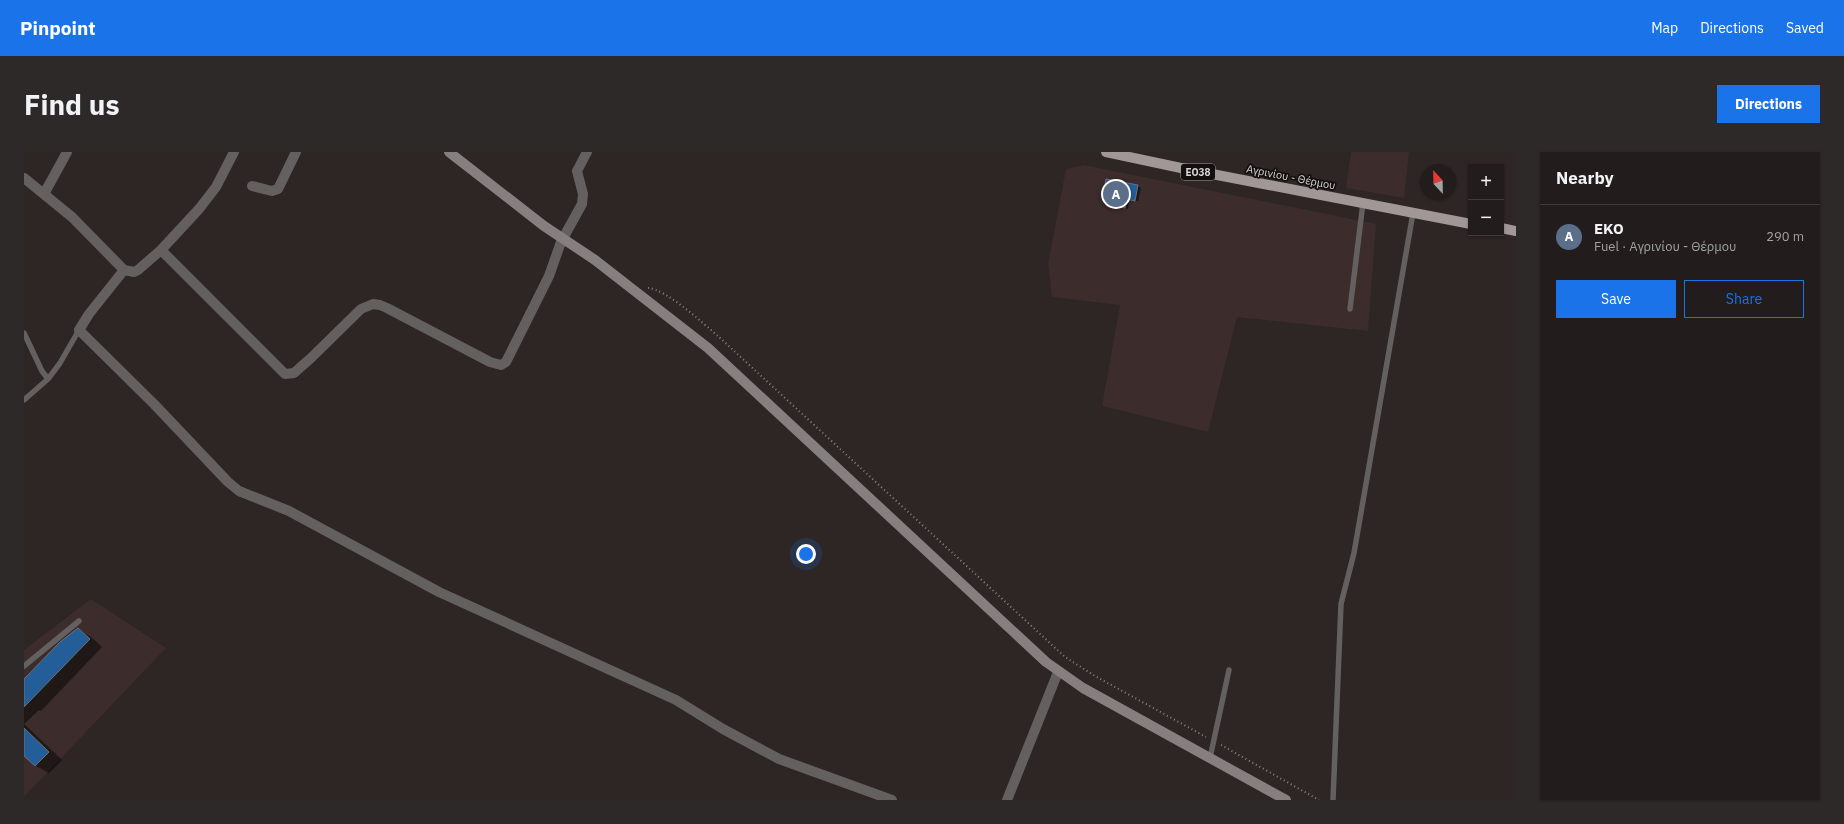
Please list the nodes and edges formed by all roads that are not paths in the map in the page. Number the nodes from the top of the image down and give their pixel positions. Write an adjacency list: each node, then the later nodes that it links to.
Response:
1 (68, 152): 9 (street)
2 (234, 152): 16 (street)
3 (296, 152): 8 (street)
4 (449, 152): 15 (street)
5 (587, 152): 15 (street)
6 (1106, 152): 10 (main road, Αγρινίου - Θέρμου / ΕΟ38)
7 (24, 178): 9 (street)
8 (252, 186)
9 (44, 194): 17 (street)
10 (1363, 203): 11 (main road, Αγρινίου - Θέρμου / ΕΟ38); 18 (lane)
11 (1413, 213): 12 (main road, Αγρινίου - Θέρμου / ΕΟ38); 31 (lane)
12 (1468, 223)
13 (1504, 229): 14 (main road)
14 (1516, 231)
15 (563, 238): 16 (street); 26 (street)
16 (161, 250): 17 (street)
17 (124, 270): 19 (street)
18 (1350, 309)
19 (78, 330): 21 (lane); 28 (street)
20 (24, 333): 21 (lane)
21 (48, 379): 22 (lane)
22 (24, 400)
23 (79, 621): 24 (lane)
24 (24, 666)
25 (1229, 670): 27 (lane)
26 (1058, 672): 27 (street); 29 (street)
27 (1210, 758): 30 (street)
28 (892, 800)
29 (1007, 800)
30 (1286, 800)
31 (1333, 800)

